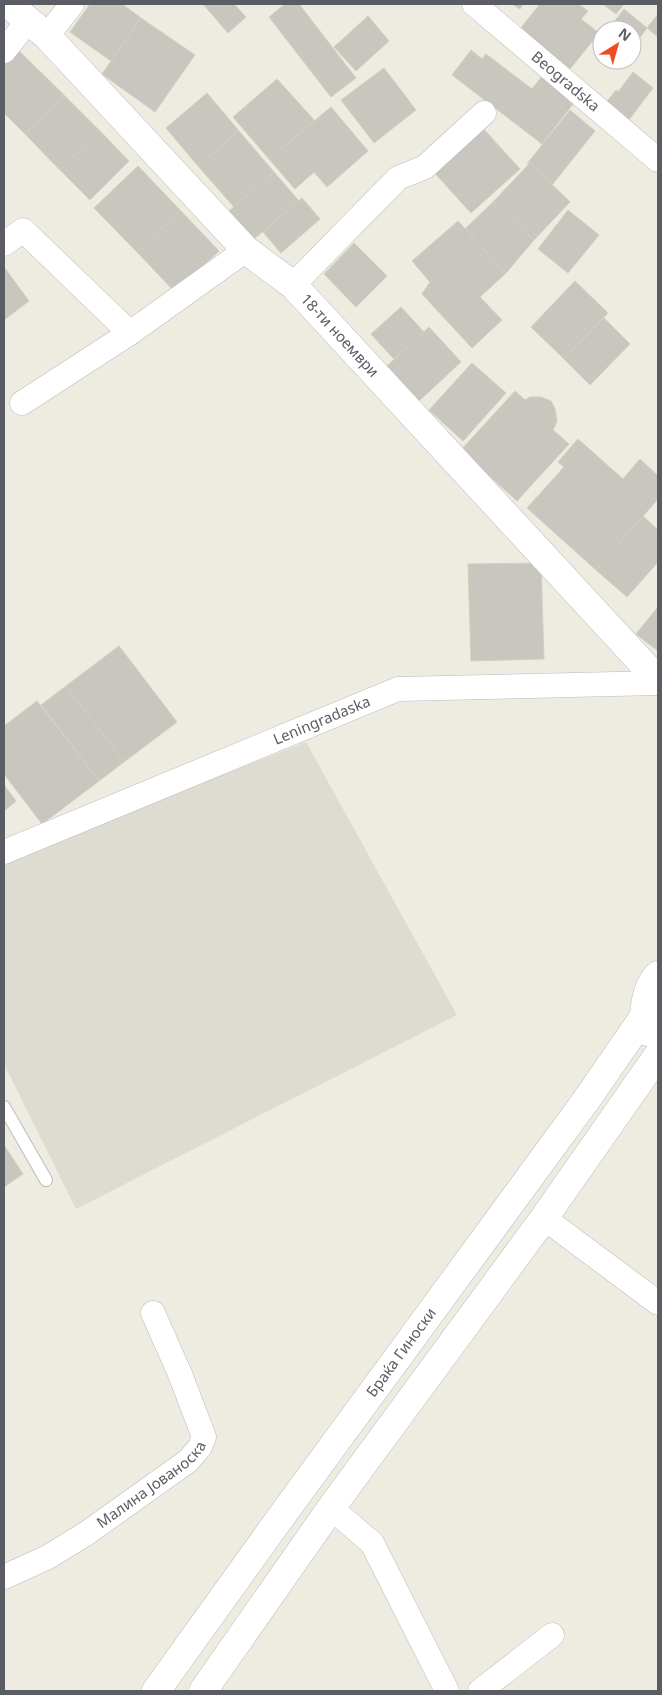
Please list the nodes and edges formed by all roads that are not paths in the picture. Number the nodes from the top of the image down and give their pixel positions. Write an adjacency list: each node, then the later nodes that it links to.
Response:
1 (72, 4): 3 (street)
2 (474, 4): 6 (street, Beogradska)
3 (28, 20): 4 (street); 8 (street, 18-ти ноември)
4 (4, 51)
5 (484, 113): 9 (street)
6 (658, 160)
7 (4, 244): 10 (street)
8 (246, 250): 9 (street, 18-ти ноември); 10 (street)
9 (293, 285): 12 (street, 18-ти ноември)
10 (130, 333): 11 (street)
11 (22, 403)
12 (658, 681): 13 (street, Leningradaska)
13 (4, 852)
14 (658, 975): 15 (street, Браќа Гиноски)
15 (645, 1014): 16 (street, Браќа Гиноски); 26 (street, Браќа Гиноски)
16 (658, 1049)
17 (658, 1055): 20 (street)
18 (4, 1107): 19 (lane)
19 (46, 1180)
20 (544, 1218): 21 (street); 23 (street)
21 (658, 1303)
22 (153, 1313): 24 (street, Малина Јованоска)
23 (331, 1508): 27 (street); 28 (street)
24 (4, 1577)
25 (552, 1635): 29 (street)
26 (156, 1691)
27 (203, 1691)
28 (447, 1691)
29 (480, 1691)

